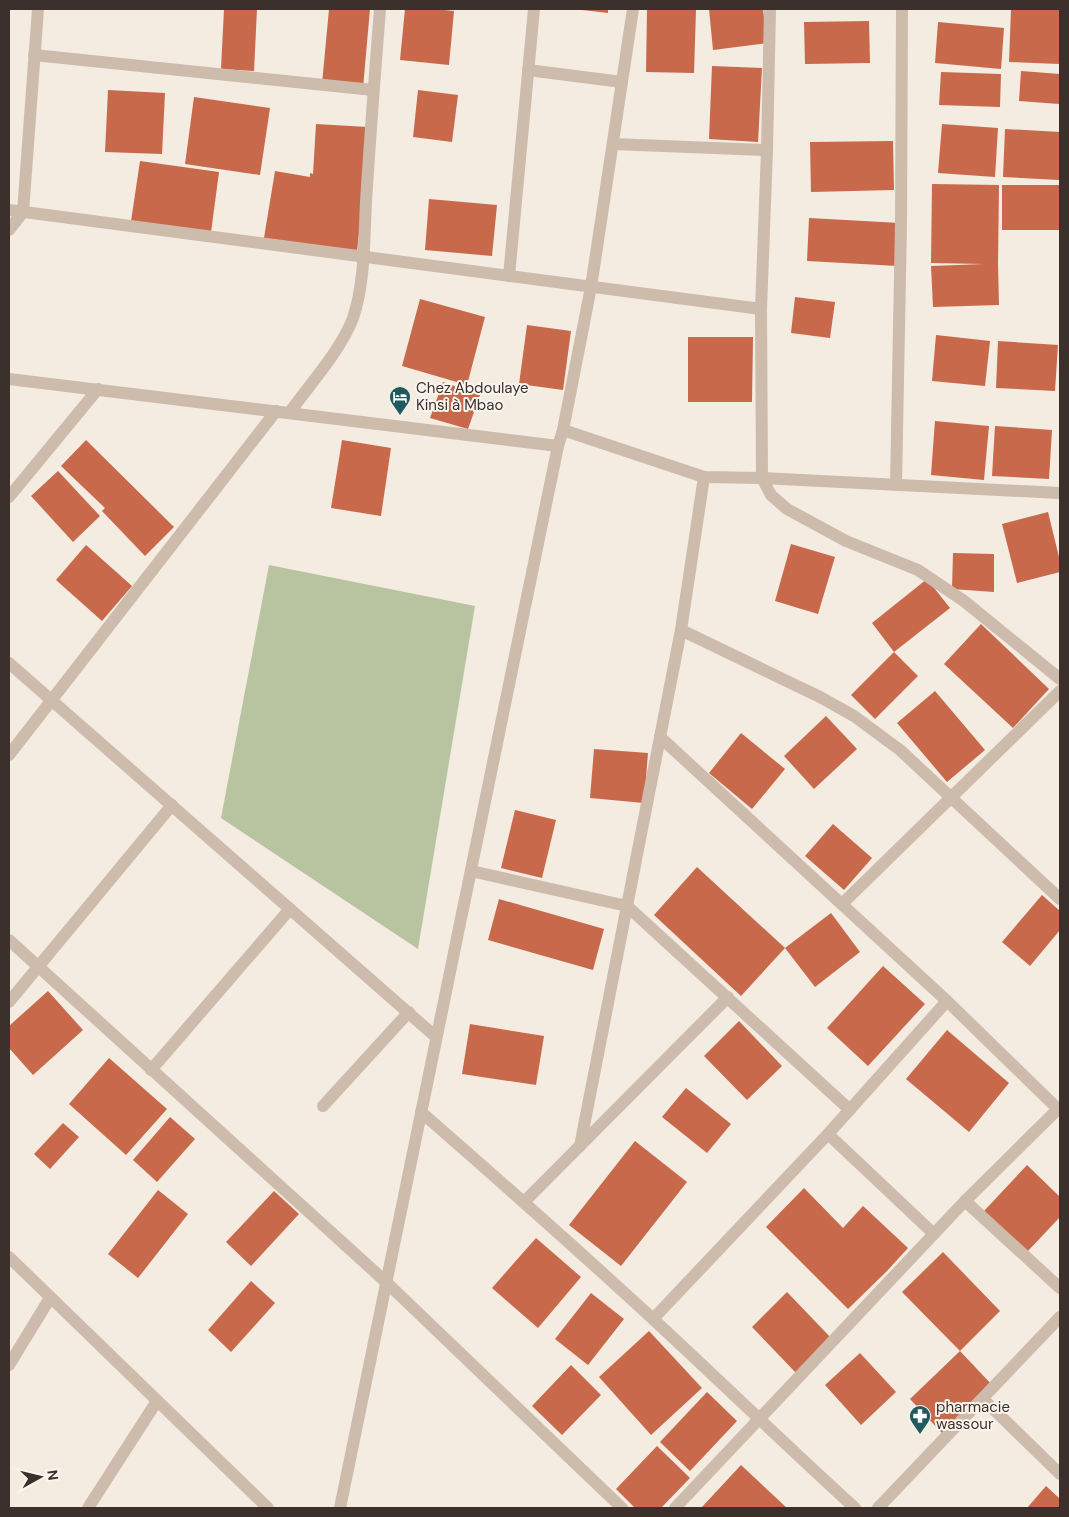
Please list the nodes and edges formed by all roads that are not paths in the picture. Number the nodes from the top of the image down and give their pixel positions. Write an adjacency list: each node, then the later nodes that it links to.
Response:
1 (38, 9): 7 (street)
2 (380, 9): 10 (street)
3 (534, 9): 8 (street)
4 (634, 9): 9 (street)
5 (770, 9): 12 (street)
6 (902, 9): 28 (street)
7 (34, 55): 10 (street); 14 (street)
8 (528, 70): 9 (street); 17 (street)
9 (622, 82): 11 (street)
10 (373, 90): 16 (street)
11 (613, 144): 12 (street); 18 (street)
12 (767, 150): 19 (street)
13 (9, 210): 14 (street)
14 (23, 212): 15 (street); 16 (street)
15 (9, 230)
16 (363, 256): 17 (street); 23 (street)
17 (509, 276): 18 (street)
18 (590, 287): 19 (street); 24 (street)
19 (760, 309): 27 (street)
20 (9, 378): 21 (street)
21 (98, 389): 22 (street); 30 (street)
22 (276, 411): 23 (street); 35 (street)
23 (290, 412): 25 (street)
24 (563, 430): 25 (street); 26 (street)
25 (558, 446): 40 (street)
26 (704, 478): 27 (street); 31 (street)
27 (762, 478): 28 (street); 33 (street)
28 (896, 485): 29 (street)
29 (1060, 493)
30 (9, 497)
31 (681, 630): 36 (street); 38 (street)
32 (9, 663): 35 (street)
33 (1060, 678)
34 (1060, 691): 38 (street)
35 (51, 700): 37 (street); 39 (street)
36 (660, 737): 42 (street); 43 (street)
37 (9, 755)
38 (951, 798): 41 (street); 42 (street)
39 (172, 805): 44 (street); 46 (street)
40 (470, 871): 43 (street); 51 (street)
41 (1060, 899)
42 (842, 904): 48 (street)
43 (627, 906): 47 (street); 58 (street)
44 (290, 909): 50 (street); 52 (street)
45 (9, 940): 46 (street)
46 (38, 967): 49 (street); 52 (street)
47 (728, 997): 54 (street); 58 (street)
48 (947, 1001): 54 (street); 55 (street)
49 (9, 1002)
50 (408, 1012): 51 (street); 53 (street)
51 (436, 1037): 56 (street)
52 (151, 1070): 63 (street)
53 (323, 1106)
54 (850, 1110): 57 (street)
55 (1059, 1110): 59 (street)
56 (421, 1112): 60 (street); 63 (street)
57 (828, 1134): 61 (street); 67 (street)
58 (580, 1146): 60 (street)
59 (965, 1201): 61 (street); 64 (street)
60 (524, 1202): 67 (street)
61 (934, 1234): 71 (street)
62 (9, 1257): 65 (street)
63 (386, 1282): 75 (street); 76 (street)
64 (1060, 1288)
65 (50, 1298): 68 (street); 70 (street)
66 (1060, 1317): 69 (street)
67 (653, 1319): 71 (street)
68 (9, 1365)
69 (983, 1399): 72 (street); 79 (street)
70 (157, 1401): 73 (street); 74 (street)
71 (759, 1420): 77 (street); 78 (street)
72 (1060, 1474)
73 (88, 1508)
74 (268, 1508)
75 (340, 1508)
76 (622, 1508)
77 (675, 1508)
78 (855, 1508)
79 (878, 1508)

